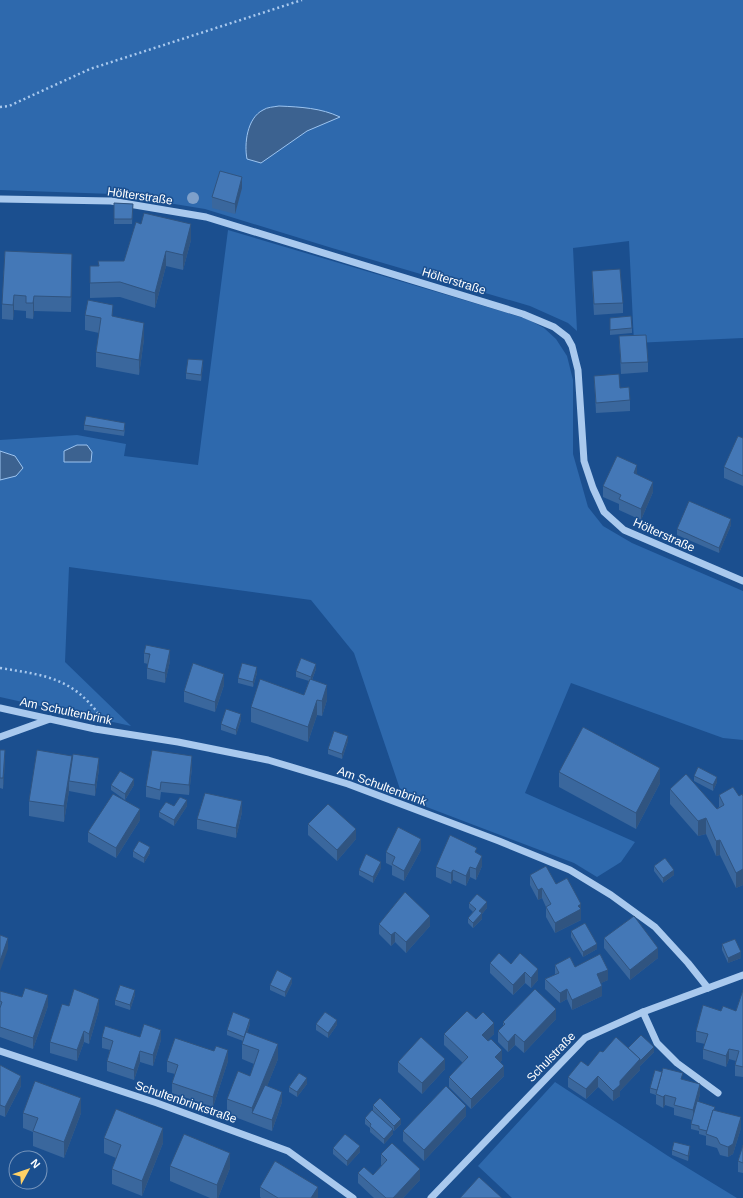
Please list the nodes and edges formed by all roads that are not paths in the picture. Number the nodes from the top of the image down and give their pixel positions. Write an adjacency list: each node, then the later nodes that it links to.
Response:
1 (0, 199): 2 (street, Hölterstraße)
2 (743, 581)
3 (0, 708): 4 (street, Am Schultenbrink)
4 (51, 719): 5 (street); 7 (street, Am Schultenbrink)
5 (0, 737)
6 (743, 975): 7 (street, Schulstraße)
7 (708, 988): 8 (street, Schulstraße)
8 (644, 1012): 10 (street); 12 (street, Schulstraße)
9 (0, 1051): 11 (street, Schultenbrinkstraße)
10 (718, 1093)
11 (353, 1198)
12 (431, 1198)

